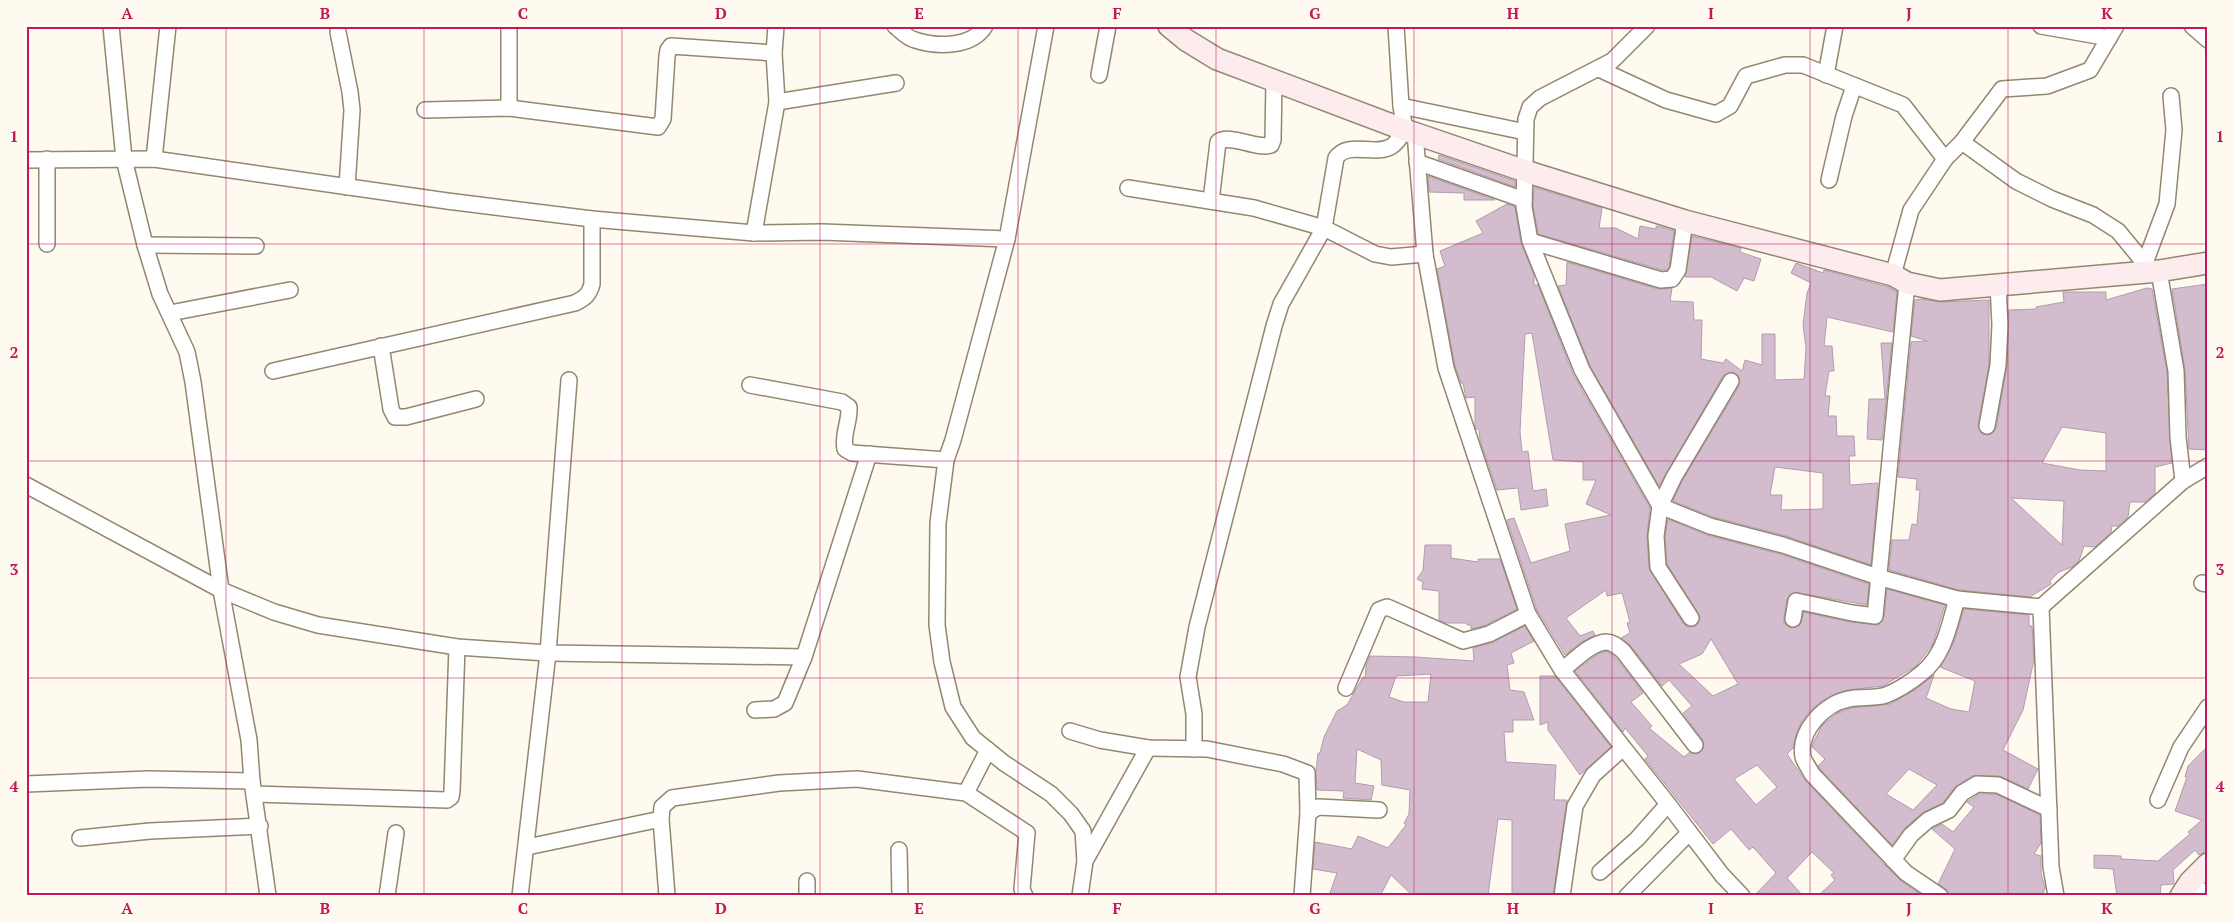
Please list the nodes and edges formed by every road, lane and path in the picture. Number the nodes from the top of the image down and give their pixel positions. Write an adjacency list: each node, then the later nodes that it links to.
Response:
1 (111, 26): 35 (street)
2 (168, 26): 36 (street)
3 (509, 26): 29 (street)
4 (776, 26): 19 (street)
5 (895, 26): 6 (street)
6 (985, 26)
7 (1046, 26): 50 (street)
8 (1108, 26): 21 (street)
9 (1169, 26): 17 (street)
10 (1396, 26): 28 (street)
11 (1647, 26): 20 (street)
12 (1835, 26): 22 (street)
13 (2041, 26): 16 (street)
14 (2192, 26): 18 (street)
15 (338, 32): 42 (street)
16 (2112, 32): 33 (street)
17 (1187, 33): 23 (street)
18 (2208, 40)
19 (774, 52): 27 (street); 29 (street)
20 (1599, 69): 22 (street); 32 (street)
21 (1099, 75)
22 (1826, 75): 25 (street)
23 (1274, 80): 31 (street); 44 (street)
24 (896, 82): 27 (street)
25 (1854, 86): 37 (street); 41 (street)
26 (2171, 96): 57 (street)
27 (777, 102): 49 (street)
28 (1401, 106): 31 (street); 32 (street)
29 (509, 108): 30 (street)
30 (425, 110)
31 (1410, 132): 39 (street); 40 (street); 48 (street)
32 (1525, 132): 40 (street)
33 (1962, 142): 37 (street); 57 (street)
34 (47, 159): 35 (street); 38 (street); 52 (street)
35 (124, 159): 36 (street); 53 (street)
36 (154, 159): 42 (street)
37 (1945, 159): 58 (street)
38 (26, 160)
39 (1417, 162): 45 (street); 55 (street)
40 (1525, 171): 45 (street); 47 (street)
41 (1829, 180)
42 (347, 187): 46 (street)
43 (1128, 188): 44 (street)
44 (1211, 200): 48 (street)
45 (1524, 200): 51 (street)
46 (592, 219): 49 (street); 62 (street)
47 (1684, 221): 51 (street); 58 (street)
48 (1324, 228): 55 (street); 93 (street)
49 (754, 233): 50 (street)
50 (1007, 239): 70 (street)
51 (1530, 241): 74 (street)
52 (48, 244)
53 (145, 245): 54 (street); 61 (street)
54 (256, 246)
55 (1425, 254): 79 (street)
56 (2208, 263): 57 (street)
57 (2151, 268): 59 (street); 72 (street)
58 (1900, 279): 59 (street); 75 (street)
59 (1998, 284): 68 (street)
60 (290, 290): 61 (street)
61 (170, 313): 76 (street)
62 (381, 346): 63 (street); 67 (street)
63 (272, 371)
64 (569, 380): 83 (street)
65 (1731, 381): 74 (street)
66 (750, 385): 69 (street)
67 (476, 399)
68 (1987, 426)
69 (869, 454): 70 (street); 84 (street)
70 (946, 460): 94 (street)
71 (2208, 466): 72 (street)
72 (2182, 481): 78 (street)
73 (26, 485): 76 (street)
74 (1660, 506): 75 (street); 80 (street)
75 (1878, 576): 77 (street); 81 (street)
76 (221, 590): 82 (street); 96 (street)
77 (1957, 598): 78 (street); 110 (street)
78 (2041, 607): 100 (street)
79 (1528, 614): 85 (street); 86 (street)
80 (1691, 618)
81 (1793, 619)
82 (457, 646): 83 (street); 96 (street)
83 (548, 653): 84 (street); 108 (street)
84 (804, 657): 88 (street)
85 (1562, 670): 90 (street); 92 (street)
86 (1346, 688)
87 (2208, 707): 98 (street)
88 (755, 710)
89 (1070, 731): 91 (street)
90 (1695, 745)
91 (1148, 748): 93 (street); 111 (street)
92 (1623, 748): 99 (street); 123 (street)
93 (1194, 749): 102 (street)
94 (988, 750): 97 (street); 111 (street)
95 (26, 784): 96 (street)
96 (253, 787): 104 (street)
97 (966, 793): 103 (street); 120 (street)
98 (2158, 800)
99 (1668, 804): 106 (street); 113 (street)
100 (2049, 809): 110 (street); 127 (street)
101 (1379, 810): 102 (street)
102 (1308, 813): 122 (street)
103 (661, 819): 108 (street); 118 (street)
104 (260, 826): 107 (street); 115 (street)
105 (396, 833): 116 (street)
106 (1689, 833): 124 (street); 125 (street)
107 (80, 838)
108 (526, 848): 117 (street)
109 (899, 850): 119 (street)
110 (1893, 860): 126 (street)
111 (1085, 861): 121 (street)
112 (2208, 864): 114 (street)
113 (1600, 872)
114 (2186, 889): 128 (street)
115 (268, 896)
116 (388, 896)
117 (520, 896)
118 (667, 896)
119 (900, 896)
120 (1025, 896)
121 (1080, 896)
122 (1302, 896)
123 (1562, 896)
124 (1627, 896)
125 (1742, 896)
126 (1940, 896)
127 (2056, 896)
128 (2208, 896)

